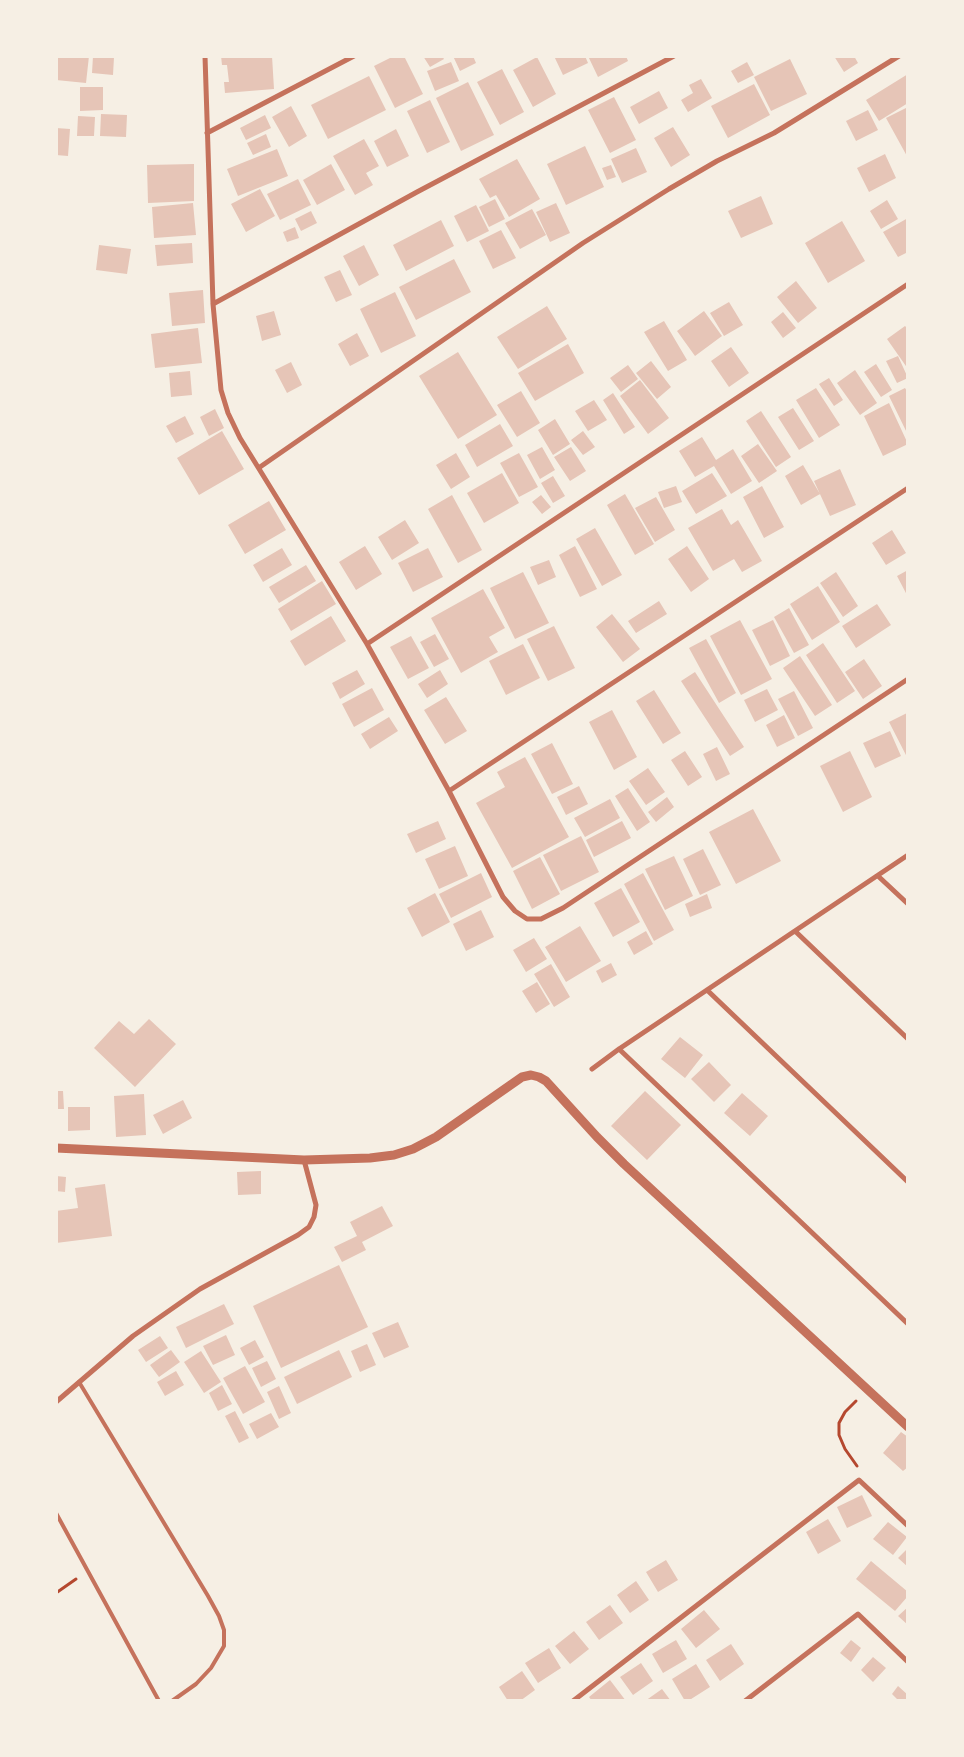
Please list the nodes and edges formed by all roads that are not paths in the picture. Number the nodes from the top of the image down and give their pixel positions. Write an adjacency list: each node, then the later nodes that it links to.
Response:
1 (205, 56): 5 (street)
2 (354, 56): 5 (street)
3 (674, 56): 7 (street)
4 (898, 56): 8 (street)
5 (207, 133): 7 (street)
6 (908, 284): 10 (street)
7 (213, 304): 8 (street)
8 (260, 468): 10 (street)
9 (908, 488): 12 (street)
10 (366, 644): 12 (street)
11 (908, 679): 12 (street)
12 (449, 791)
13 (908, 856): 14 (street)
14 (878, 876): 15 (street); 16 (street)
15 (908, 904)
16 (795, 931): 17 (street); 18 (street)
17 (707, 990): 19 (street); 23 (street)
18 (908, 1040)
19 (619, 1049): 20 (street); 24 (street)
20 (592, 1070)
21 (56, 1148): 22 (street)
22 (304, 1160): 25 (street); 27 (street)
23 (908, 1182)
24 (908, 1324)
25 (79, 1382): 26 (street); 32 (lane)
26 (56, 1402)
27 (908, 1427)
28 (56, 1513): 31 (lane)
29 (908, 1526): 33 (street)
30 (908, 1662): 34 (street)
31 (159, 1701)
32 (172, 1701)
33 (573, 1701)
34 (746, 1701)

